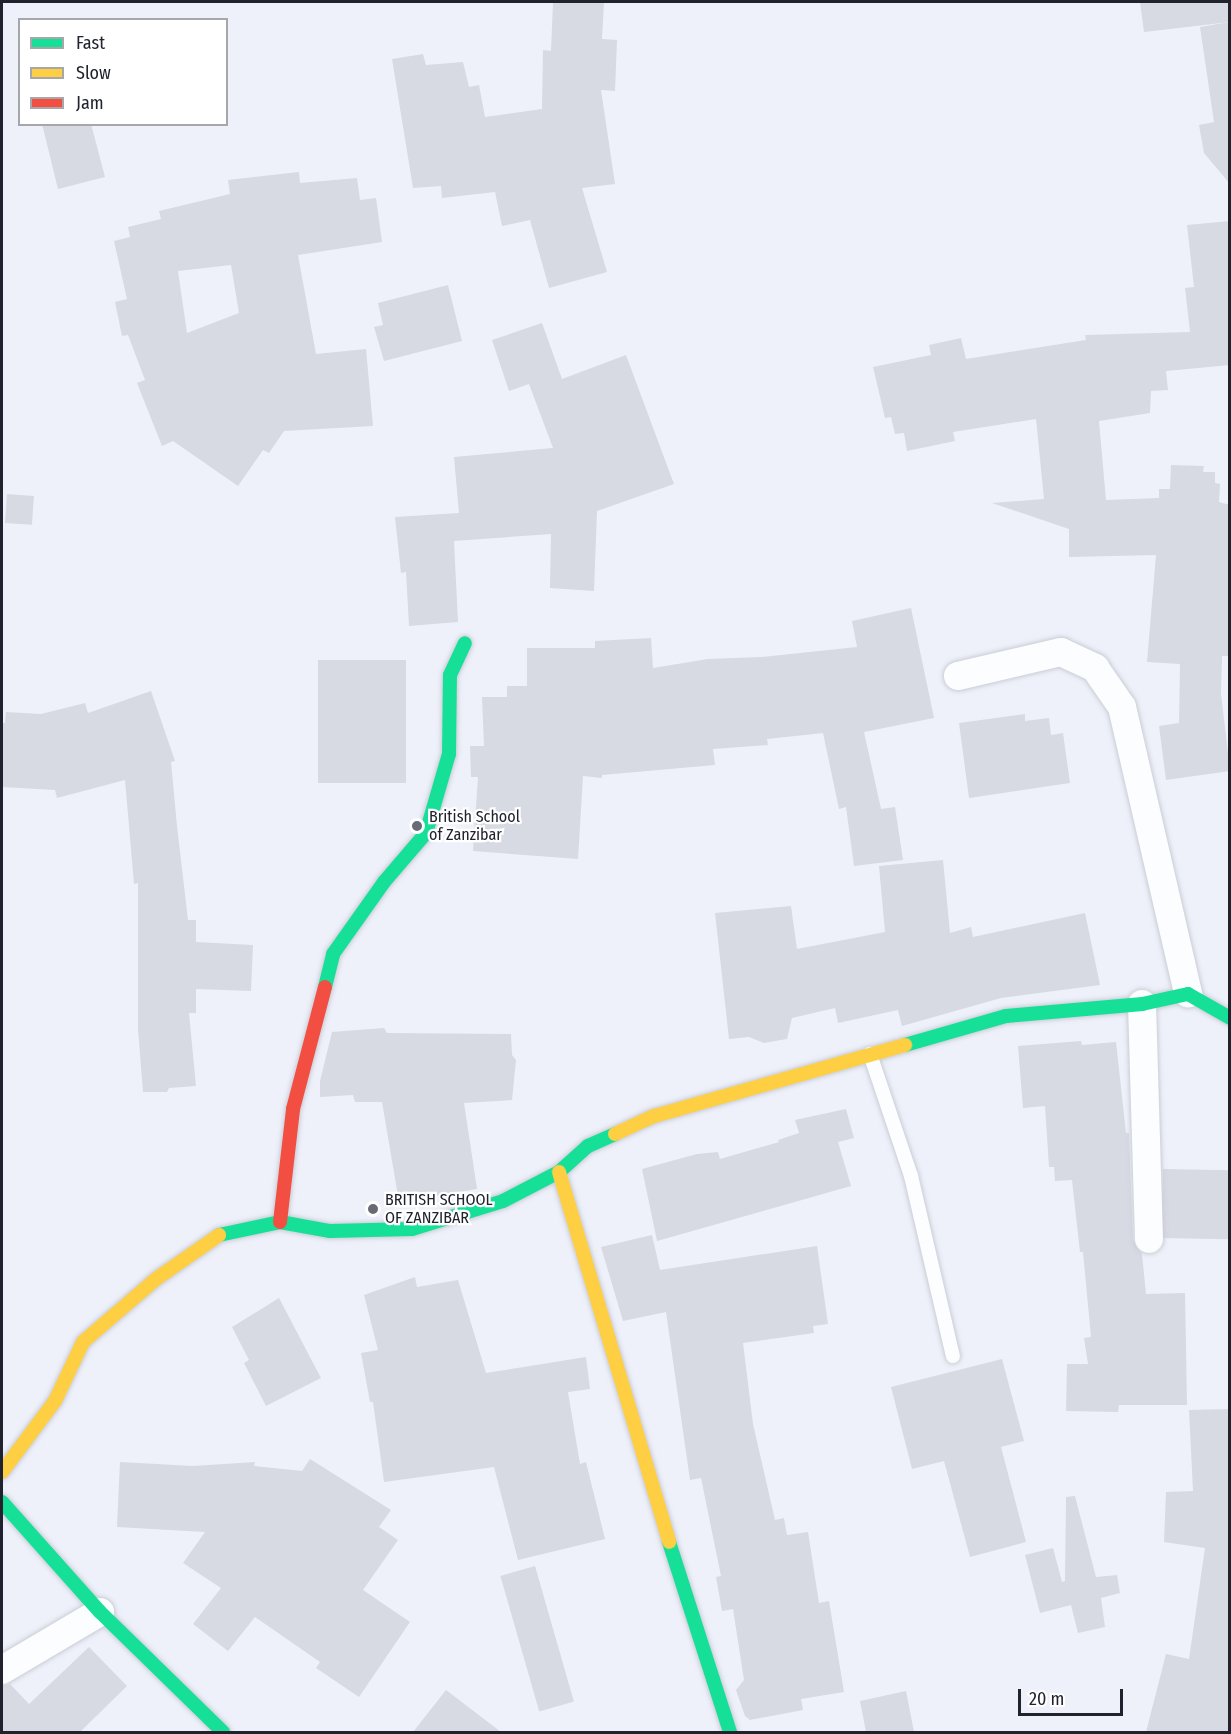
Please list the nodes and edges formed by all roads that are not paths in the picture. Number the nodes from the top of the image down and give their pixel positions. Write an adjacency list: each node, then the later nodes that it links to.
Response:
1 (465, 643): 8 (street)
2 (957, 676): 3 (street)
3 (1188, 994): 4 (street); 5 (street)
4 (1142, 1004): 6 (street); 9 (street)
5 (1230, 1018)
6 (870, 1053): 7 (street); 10 (lane)
7 (560, 1172): 8 (street); 16 (street)
8 (280, 1222): 11 (street)
9 (1149, 1239)
10 (953, 1356)
11 (2, 1472)
12 (2, 1502): 13 (street)
13 (100, 1612): 14 (street); 15 (street)
14 (2, 1670)
15 (223, 1732)
16 (730, 1732)

